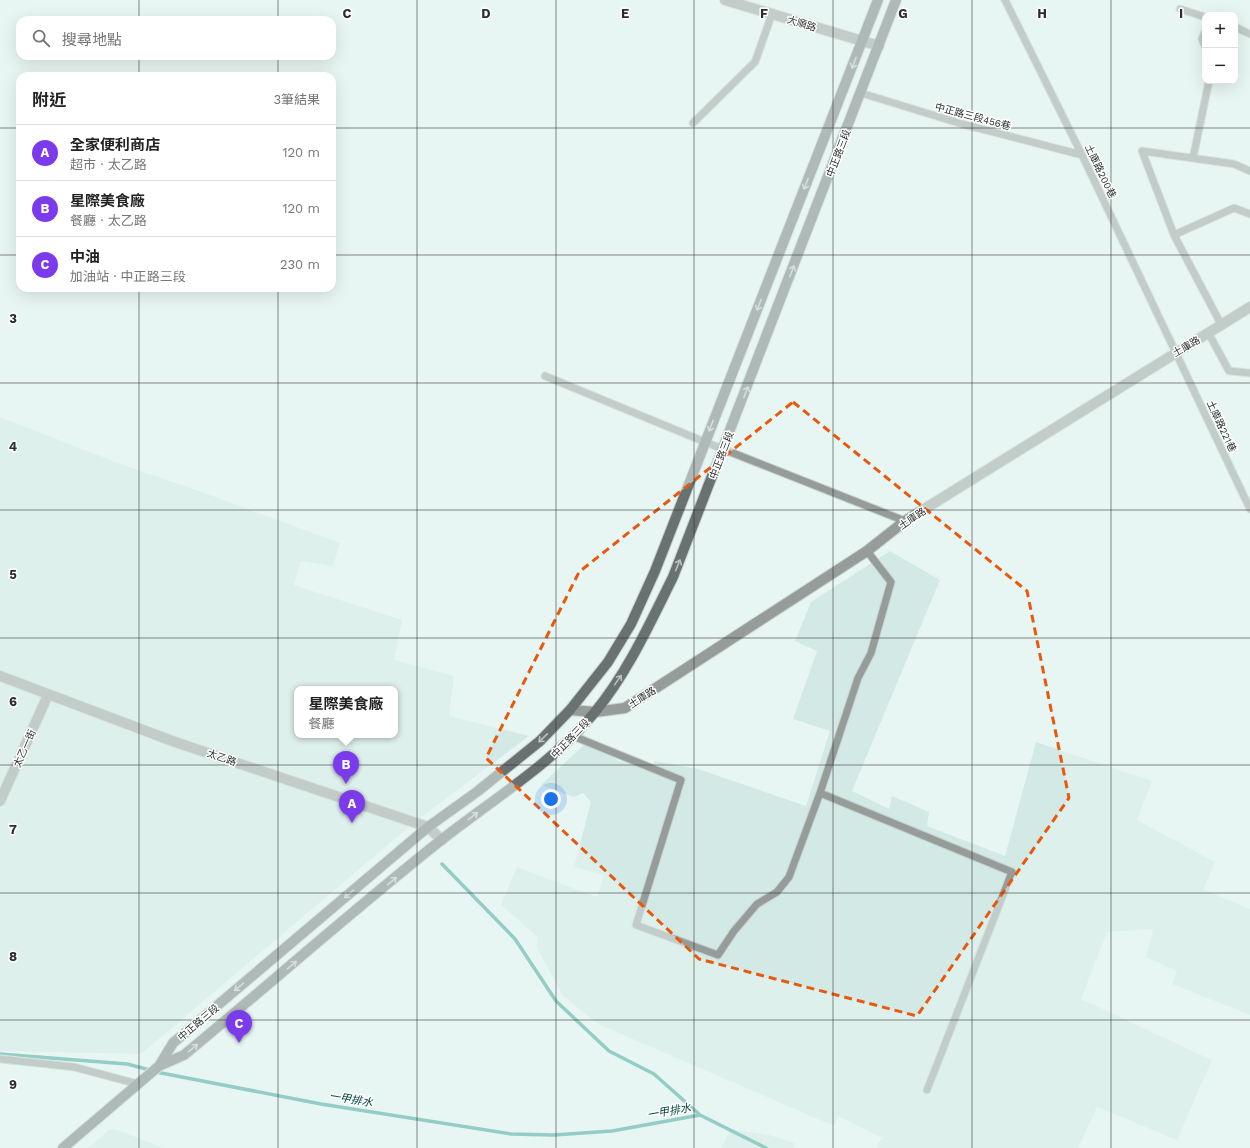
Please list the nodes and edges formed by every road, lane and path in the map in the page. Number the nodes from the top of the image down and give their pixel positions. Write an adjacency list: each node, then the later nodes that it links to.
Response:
1 (725, 0): 6 (street, 大順路)
2 (878, 0): 10 (main road, 中正路三段)
3 (896, 0): 11 (main road, 中正路三段)
4 (1005, 0): 15 (lane, 土庫路200巷)
5 (1180, 10): 7 (lane)
6 (772, 14): 10 (street, 大順路); 14 (lane)
7 (1202, 16)
8 (1238, 29): 9 (lane)
9 (1250, 34)
10 (862, 41): 11 (street, 大順路); 26 (main road, 中正路三段, one-way to 26)
11 (879, 46): 13 (main road, 中正路三段)
12 (1208, 84): 16 (lane)
13 (861, 93): 15 (lane, 中正路三段456巷); 27 (main road, 中正路三段, one-way to 13)
14 (693, 123)
15 (1082, 155): 23 (lane, 土庫路200巷)
16 (1193, 158): 17 (lane); 19 (lane)
17 (1250, 171)
18 (1250, 214): 19 (lane)
19 (1174, 235): 21 (lane)
20 (1250, 307): 21 (street, 土庫路)
21 (1222, 326): 22 (street, 土庫路)
22 (1209, 334): 23 (street, 土庫路); 24 (lane)
23 (1176, 352): 28 (lane, 土庫路221巷); 29 (street, 土庫路)
24 (1250, 373)
25 (545, 376): 26 (lane)
26 (705, 442): 27 (lane); 33 (main road, 中正路三段)
27 (724, 449): 29 (lane); 34 (main road, 中正路三段, one-way to 27)
28 (1250, 509)
29 (905, 521): 30 (street, 土庫路)
30 (867, 551): 34 (street, 土庫路); 36 (lane)
31 (0, 676): 32 (street, 太乙路)
32 (48, 694): 37 (street, 太乙一街); 38 (street, 太乙路)
33 (570, 710): 34 (street, 土庫路); 38 (main road, 中正路三段, one-way to 38)
34 (595, 712): 35 (main road, 中正路三段)
35 (573, 736): 36 (lane); 39 (main road, 中正路三段, one-way to 35)
36 (820, 793): 43 (lane)
37 (0, 802)
38 (428, 827): 39 (street, 太乙路); 41 (main road, 中正路三段, one-way to 41)
39 (442, 840): 41 (main road, 中正路三段, one-way to 39)
40 (0, 1059): 42 (lane)
41 (159, 1066): 42 (main road)
42 (138, 1084): 44 (main road)
43 (926, 1090)
44 (63, 1148)

